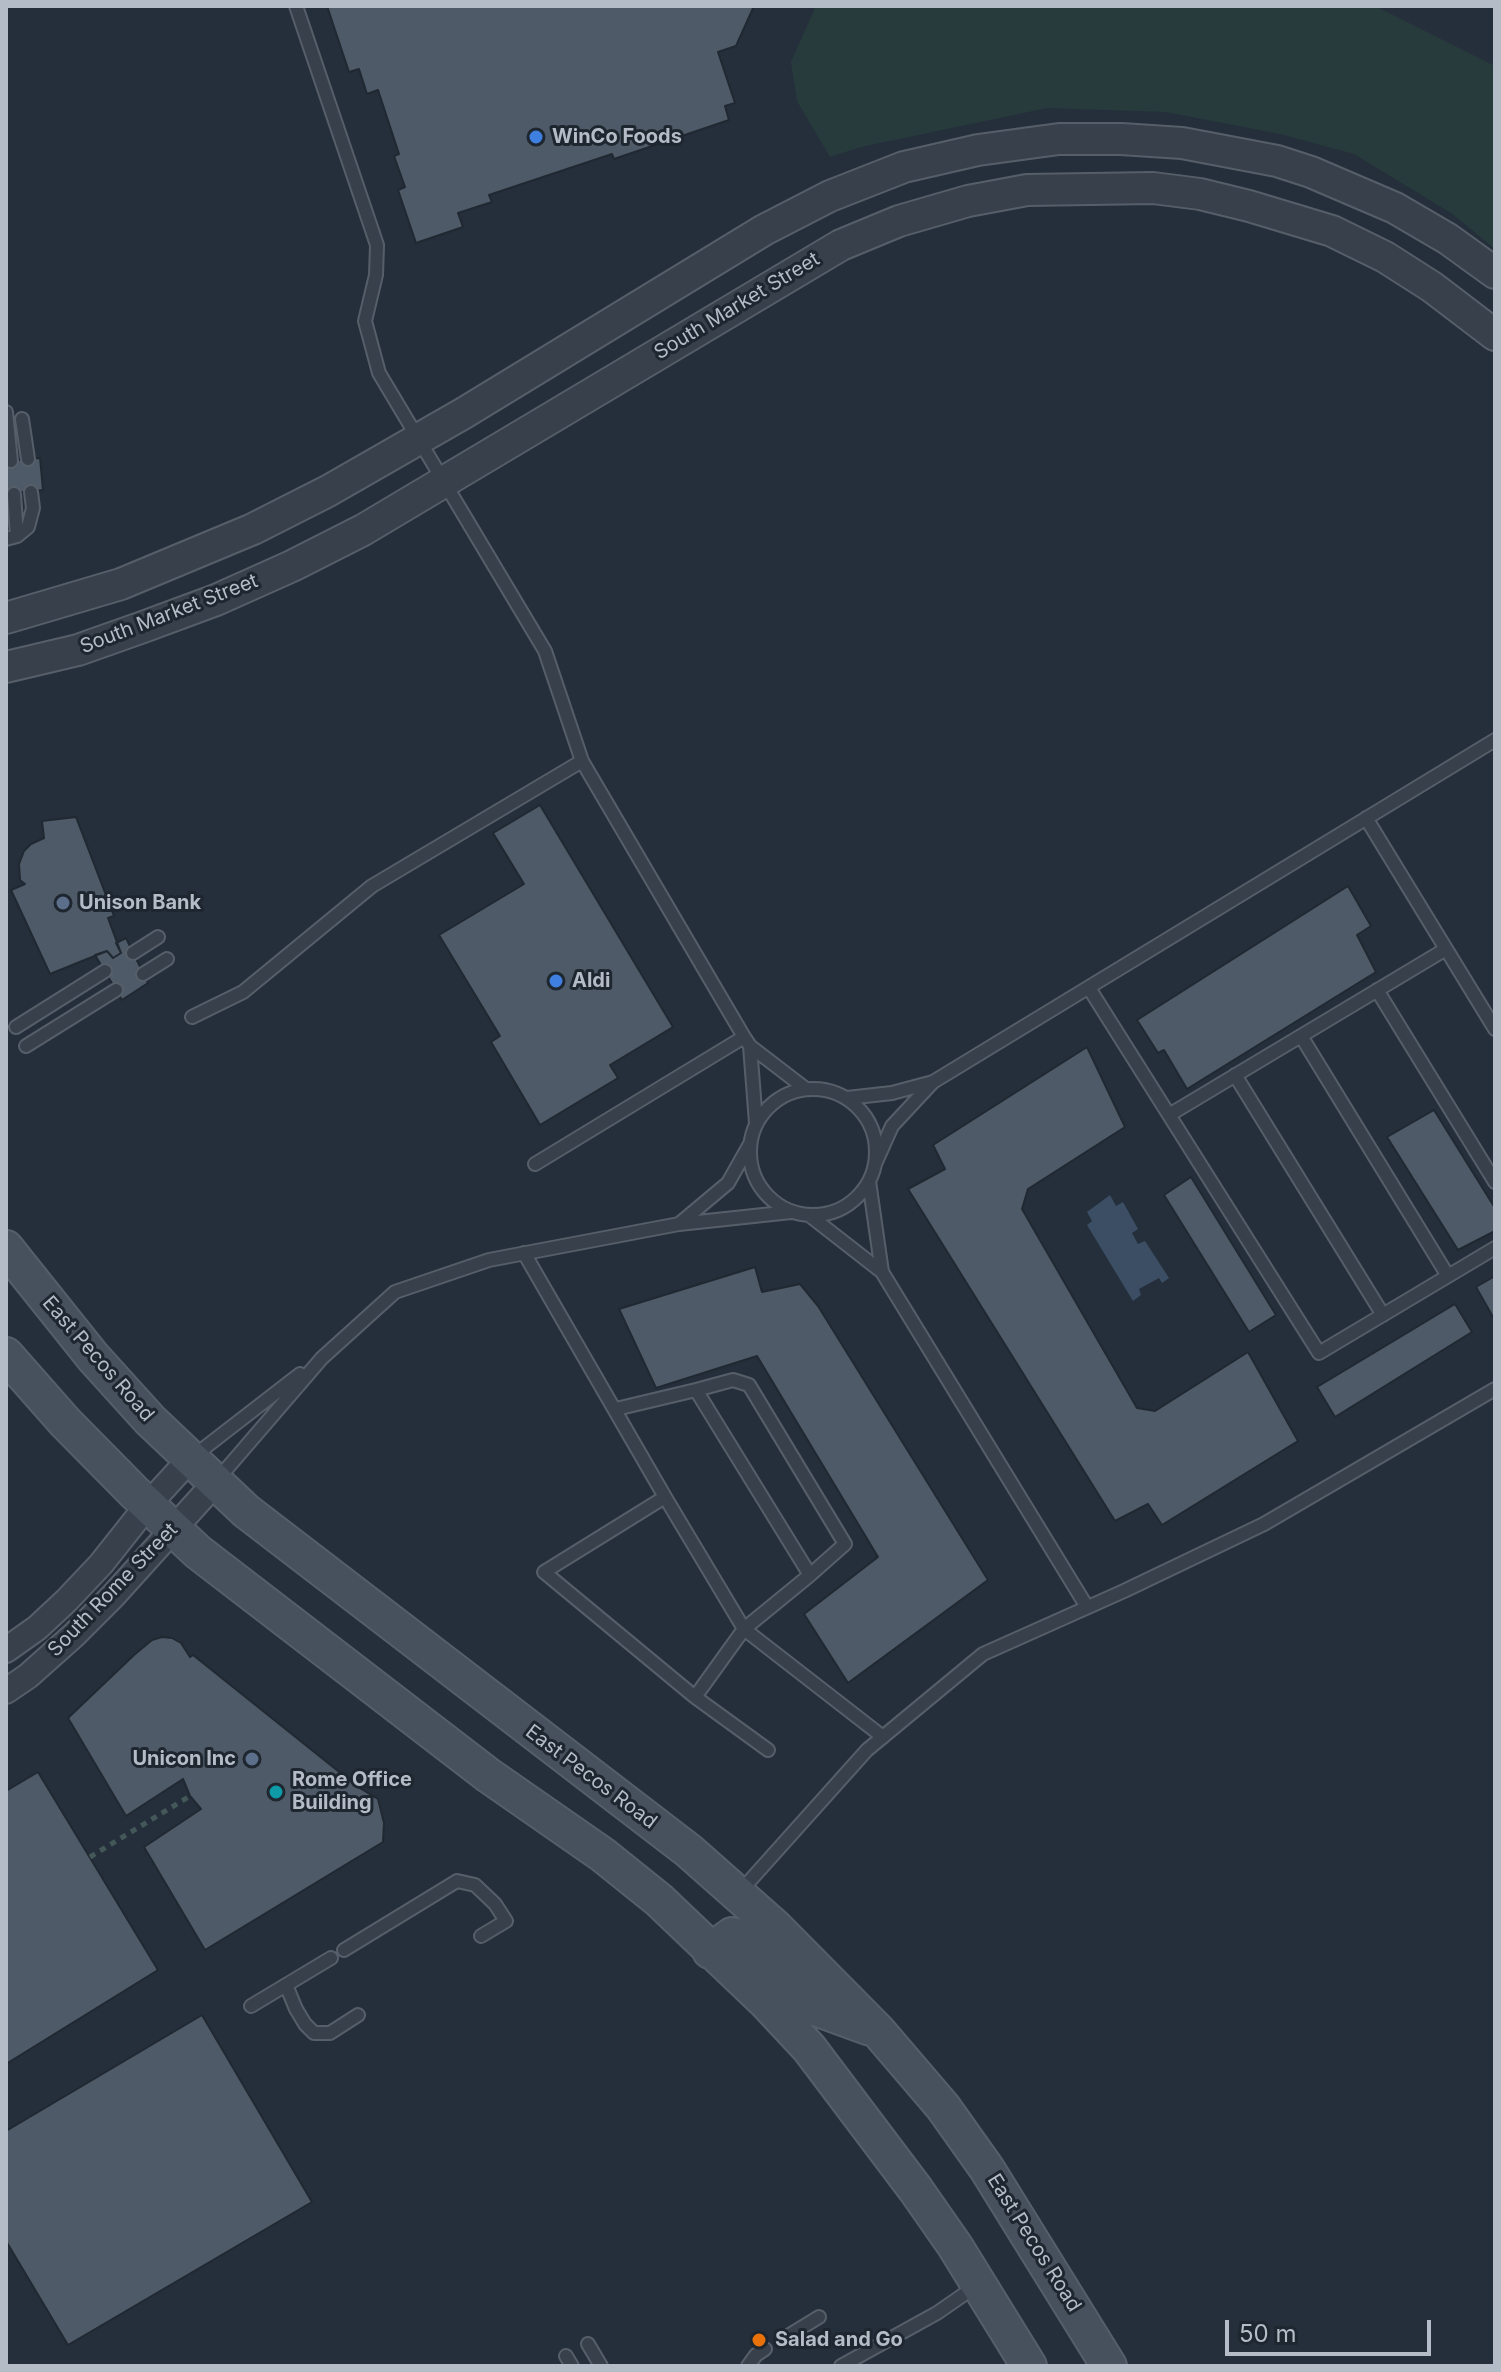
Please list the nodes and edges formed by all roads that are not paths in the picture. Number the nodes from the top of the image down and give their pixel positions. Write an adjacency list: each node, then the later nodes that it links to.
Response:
1 (296, 6): 6 (lane)
2 (1495, 273): 6 (street)
3 (1495, 335): 9 (street, South Market Street)
4 (6, 412): 8 (lane)
5 (22, 419): 7 (lane)
6 (419, 439): 9 (lane); 13 (street)
7 (28, 459)
8 (11, 461)
9 (444, 481): 14 (street, South Market Street); 16 (lane)
10 (31, 492): 12 (lane)
11 (14, 494): 12 (lane)
12 (12, 538)
13 (6, 618)
14 (6, 667)
15 (1495, 740): 17 (lane)
16 (582, 761): 27 (lane); 31 (lane)
17 (1366, 818): 19 (lane); 24 (lane)
18 (158, 937): 20 (lane)
19 (1446, 949): 26 (lane); 29 (lane)
20 (133, 953)
21 (167, 959): 23 (lane)
22 (105, 971): 28 (lane)
23 (143, 974)
24 (1089, 988): 34 (lane); 37 (lane)
25 (116, 990): 32 (lane)
26 (1377, 990): 30 (lane); 43 (lane)
27 (192, 1017)
28 (16, 1027)
29 (1495, 1029)
30 (1301, 1036): 33 (lane); 51 (lane)
31 (747, 1042): 35 (lane); 38 (lane); 40 (lane)
32 (26, 1046)
33 (1235, 1075): 37 (lane); 52 (lane)
34 (933, 1082): 36 (lane); 41 (lane)
35 (806, 1089): 36 (lane); 38 (lane)
36 (847, 1098): 41 (lane)
37 (1169, 1115): 52 (lane)
38 (756, 1123): 39 (lane)
39 (750, 1144): 44 (lane); 46 (lane)
40 (535, 1164)
41 (875, 1164): 42 (lane)
42 (869, 1181): 45 (lane); 50 (lane)
43 (1495, 1182)
44 (791, 1212): 45 (lane); 46 (lane)
45 (809, 1215): 50 (lane)
46 (679, 1224): 49 (lane)
47 (6, 1248): 58 (main road, East Pecos Road)
48 (1495, 1248): 51 (lane)
49 (524, 1253): 54 (lane); 57 (lane)
50 (882, 1272): 64 (lane)
51 (1448, 1276): 52 (lane)
52 (1383, 1315)
53 (6, 1355): 61 (main road)
54 (322, 1358): 58 (lane); 59 (lane)
55 (1495, 1389): 64 (lane)
56 (696, 1390): 57 (lane); 63 (lane); 63 (lane)
57 (616, 1409): 60 (lane)
58 (190, 1459): 59 (main road, East Pecos Road); 61 (street, South Rome Street)
59 (215, 1483): 62 (street, South Rome Street); 71 (main road, East Pecos Road)
60 (665, 1497): 65 (lane); 68 (lane)
61 (147, 1506): 62 (main road); 66 (street, South Rome Street)
62 (172, 1529): 67 (street, South Rome Street); 74 (main road)
63 (810, 1575): 65 (lane)
64 (1087, 1607): 69 (lane)
65 (744, 1629): 68 (lane); 69 (lane)
66 (6, 1650)
67 (6, 1691)
68 (695, 1697): 70 (lane)
69 (883, 1737): 71 (lane)
70 (768, 1750)
71 (738, 1894): 79 (main road, East Pecos Road)
72 (481, 1936): 73 (lane)
73 (344, 1950)
74 (710, 1951): 79 (main road); 80 (main road)
75 (331, 1958): 76 (lane)
76 (286, 1985): 77 (lane); 78 (lane)
77 (251, 2006)
78 (358, 2015)
79 (878, 2031): 89 (main road, East Pecos Road)
80 (979, 2284): 87 (lane); 88 (main road)
81 (819, 2317): 82 (lane)
82 (783, 2339)
83 (588, 2344): 85 (lane)
84 (757, 2357): 86 (lane)
85 (601, 2366)
86 (737, 2366)
87 (841, 2366)
88 (1029, 2366)
89 (1109, 2366)

